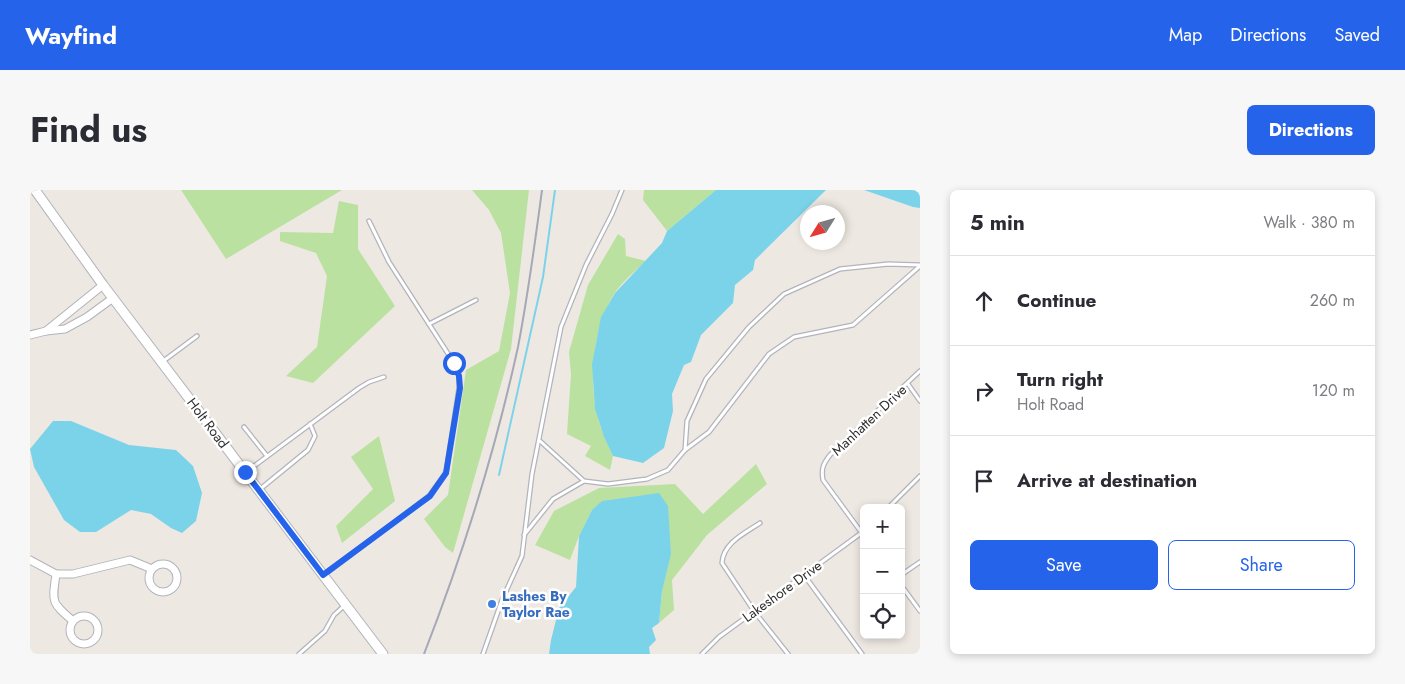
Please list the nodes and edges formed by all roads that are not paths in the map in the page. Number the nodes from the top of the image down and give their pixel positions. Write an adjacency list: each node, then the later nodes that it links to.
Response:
1 (35, 190): 5 (main road, Holt Road)
2 (622, 190): 19 (lane)
3 (369, 221): 8 (lane)
4 (920, 266): 20 (lane); 20 (lane)
5 (104, 286): 6 (main road, Holt Road); 9 (street)
6 (113, 298): 9 (street); 12 (main road, Holt Road)
7 (476, 300): 8 (lane)
8 (429, 324): 37 (lane)
9 (46, 331): 10 (street)
10 (30, 335)
11 (197, 336): 12 (lane)
12 (162, 362): 22 (main road, Holt Road)
13 (920, 371): 15 (lane, Manhatten Drive)
14 (384, 377): 17 (lane)
15 (908, 384): 16 (lane); 28 (lane, Manhatten Drive)
16 (920, 400)
17 (310, 424): 21 (lane); 25 (lane)
18 (244, 427): 21 (lane)
19 (540, 441): 24 (lane); 30 (lane)
20 (684, 450): 24 (lane)
21 (267, 456): 22 (lane)
22 (245, 472): 25 (main road, Holt Road)
23 (920, 476): 26 (lane)
24 (584, 481): 30 (lane)
25 (258, 490): 37 (main road, Holt Road)
26 (892, 504)
27 (760, 523): 40 (lane)
28 (860, 529)
29 (860, 535): 36 (lane, Lakeshore Drive)
30 (524, 536): 45 (lane)
31 (30, 560): 35 (street)
32 (920, 562): 34 (lane)
33 (152, 569): 35 (street)
34 (905, 573)
35 (56, 574): 42 (street)
36 (804, 574): 40 (lane, Lakeshore Drive); 48 (lane)
37 (323, 575): 39 (main road, Holt Road)
38 (905, 590): 41 (lane)
39 (346, 605): 43 (lane); 44 (main road, Holt Road)
40 (754, 611): 46 (lane, Lakeshore Drive); 47 (lane)
41 (920, 611)
42 (73, 621): 42 (street)
43 (299, 654)
44 (381, 654)
45 (483, 654)
46 (702, 654)
47 (788, 654)
48 (862, 654)

